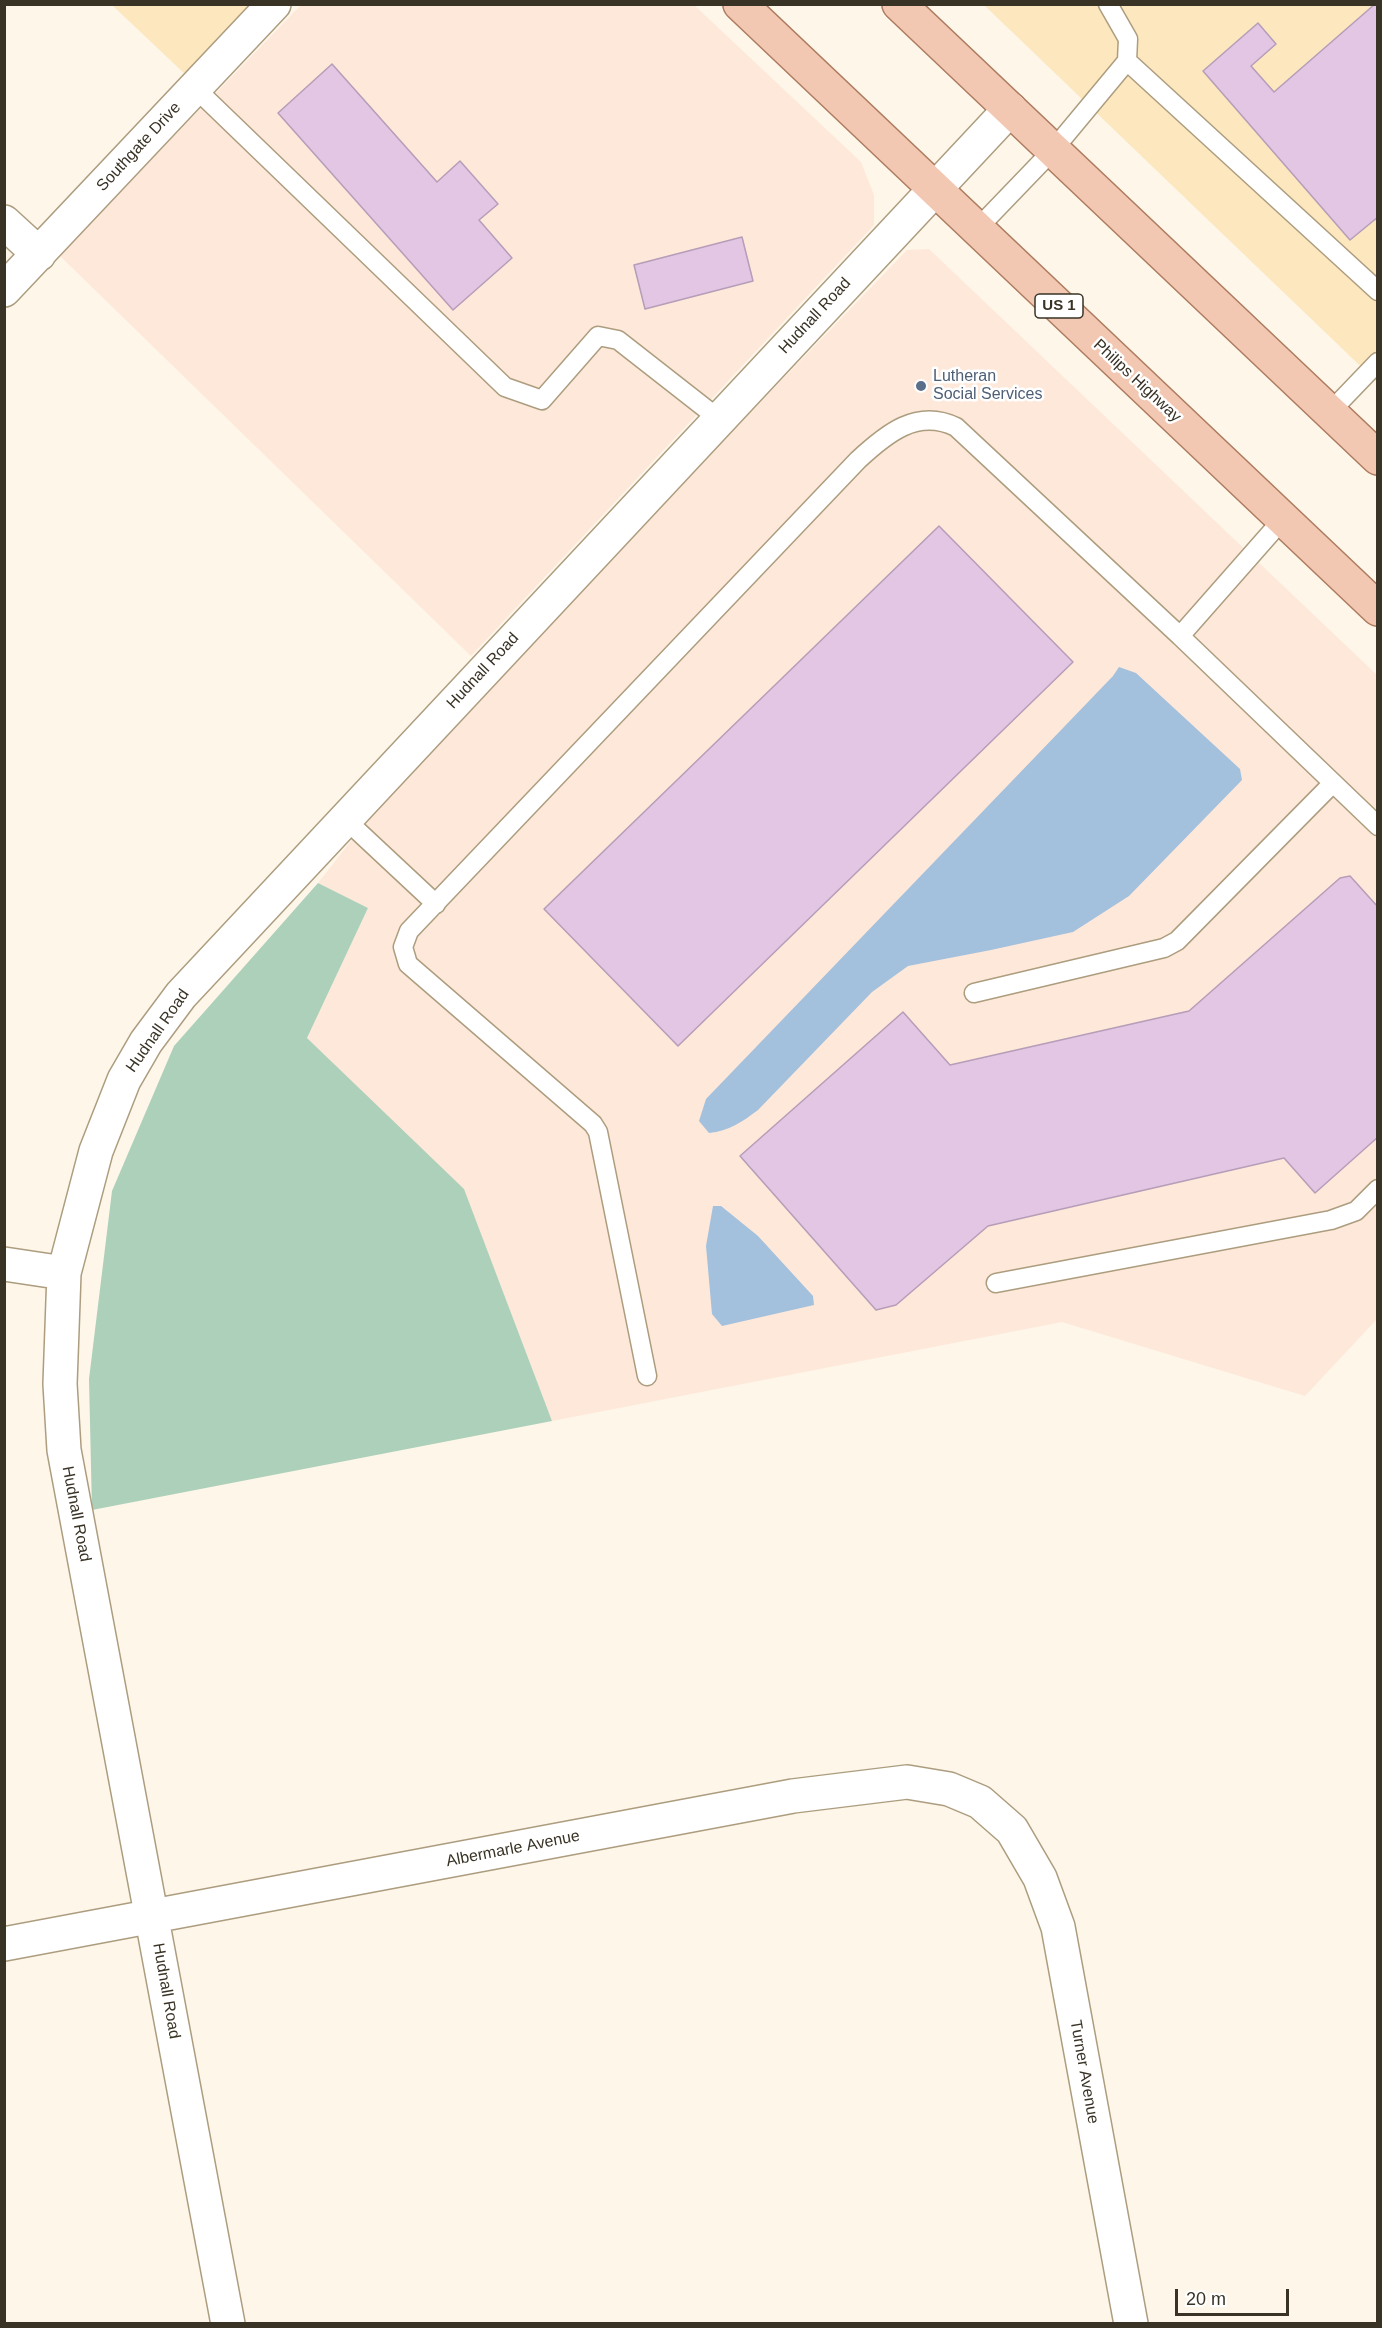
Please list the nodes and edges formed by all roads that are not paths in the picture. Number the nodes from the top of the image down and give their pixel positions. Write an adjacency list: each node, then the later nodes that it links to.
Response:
1 (274, 4): 6 (street, Southgate Drive)
2 (740, 4): 9 (main road, Philips Highway / US 1)
3 (899, 4): 7 (main road)
4 (1108, 4): 5 (lane)
5 (1127, 61): 8 (lane); 14 (lane)
6 (194, 87): 12 (street, Southgate Drive); 17 (lane)
7 (1010, 110): 8 (main road); 9 (street, Hudnall Road)
8 (1053, 150): 11 (lane); 16 (main road)
9 (935, 188): 11 (main road, Philips Highway / US 1); 17 (street, Hudnall Road)
10 (4, 222): 12 (street)
11 (977, 229): 19 (main road, Philips Highway / US 1)
12 (39, 254): 13 (street, Southgate Drive)
13 (4, 290)
14 (1377, 291)
15 (1377, 362): 16 (lane)
16 (1329, 412): 18 (main road)
17 (718, 419): 23 (street, Hudnall Road)
18 (1377, 458)
19 (1283, 519): 20 (main road, Philips Highway / US 1); 21 (lane)
20 (1377, 609)
21 (1180, 636): 22 (lane); 25 (lane)
22 (1333, 783): 24 (lane); 26 (lane)
23 (345, 819): 25 (lane); 29 (street, Hudnall Road)
24 (1377, 826)
25 (436, 904): 31 (lane)
26 (974, 993)
27 (1377, 1189): 30 (lane)
28 (4, 1264): 29 (street)
29 (64, 1273): 33 (street, Hudnall Road)
30 (996, 1283)
31 (647, 1376)
32 (1012, 1830): 33 (street, Albermarle Avenue); 36 (street, Turner Avenue)
33 (152, 1918): 34 (street, Albermarle Avenue); 35 (street, Hudnall Road)
34 (4, 1944)
35 (228, 2324)
36 (1131, 2324)

